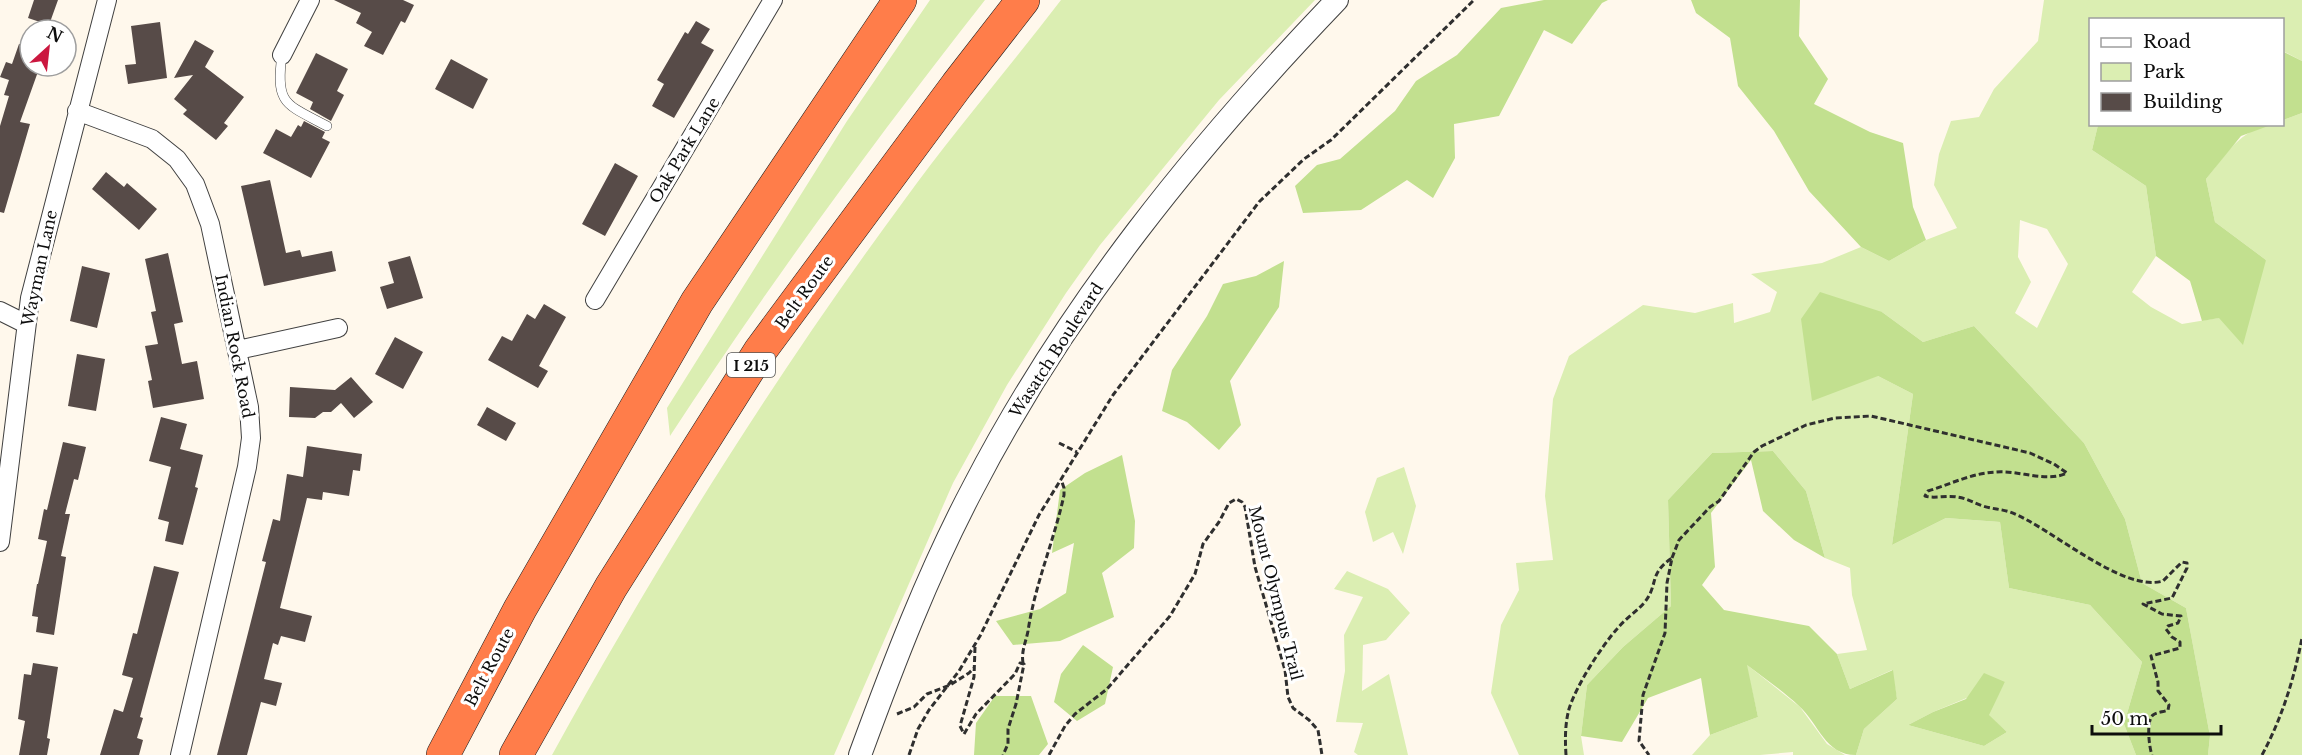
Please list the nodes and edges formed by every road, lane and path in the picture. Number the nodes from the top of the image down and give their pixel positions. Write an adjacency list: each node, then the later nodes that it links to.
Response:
1 (107, 0): 9 (street, Wayman Lane)
2 (310, 0): 8 (street)
3 (773, 0): 11 (street, Oak Park Lane)
4 (900, 0): 28 (highway, Belt Route)
5 (1023, 0): 29 (highway, Belt Route / I 215)
6 (1337, 0): 26 (street, Wasatch Boulevard)
7 (1474, 0): 17 (path)
8 (282, 55): 10 (lane)
9 (77, 111): 13 (street, Wayman Lane); 15 (street, Indian Rock Road)
10 (327, 126)
11 (595, 300)
12 (0, 311): 13 (street)
13 (26, 324): 19 (street, Wayman Lane)
14 (338, 328): 15 (street)
15 (238, 350): 27 (street, Indian Rock Road)
16 (1059, 443): 17 (path)
17 (1077, 452): 18 (path)
18 (1061, 479): 22 (path); 23 (path)
19 (0, 542)
20 (1672, 558): 35 (path); 36 (path); 37 (path)
21 (2302, 638): 38 (path)
22 (975, 645): 24 (path); 25 (path)
23 (1023, 663): 24 (path); 32 (path)
24 (975, 667): 25 (path)
25 (948, 686): 26 (path); 31 (path)
26 (874, 717): 30 (street, Wasatch Boulevard)
27 (180, 755)
28 (443, 755)
29 (516, 755)
30 (860, 755)
31 (909, 755)
32 (1003, 755)
33 (1049, 755): 34 (path, Mount Olympus Trail)
34 (1322, 755)
35 (1566, 755)
36 (1649, 755)
37 (2152, 755)
38 (2262, 755)

